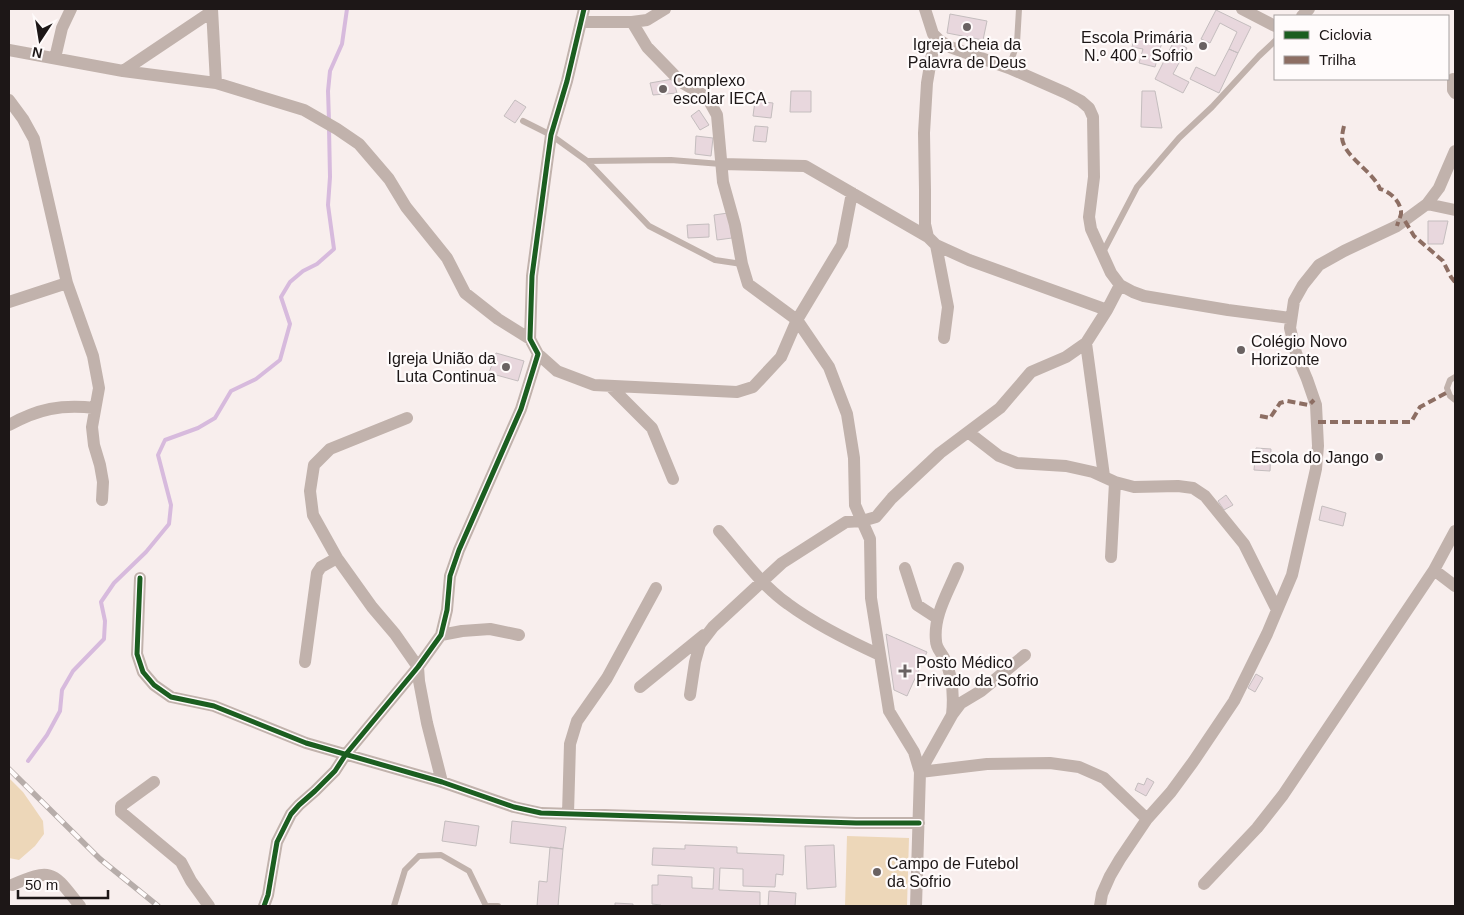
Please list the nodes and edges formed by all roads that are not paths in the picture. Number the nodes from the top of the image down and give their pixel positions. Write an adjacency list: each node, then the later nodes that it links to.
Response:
1 (71, 9): 13 (street)
2 (665, 9): 8 (street)
3 (925, 9): 10 (street)
4 (1019, 9): 14 (lane)
5 (1242, 9): 9 (street)
6 (211, 11): 15 (street); 17 (street)
7 (583, 15): 8 (street); 21 (street)
8 (632, 22): 24 (street)
9 (1274, 25)
10 (939, 40): 14 (street); 28 (street)
11 (1274, 42): 29 (lane)
12 (9, 50): 13 (street)
13 (55, 58): 15 (street)
14 (1009, 68): 29 (street)
15 (123, 71): 17 (street)
16 (1452, 78): 18 (street)
17 (216, 82): 38 (street)
18 (1455, 93)
19 (9, 100): 31 (street)
20 (523, 122): 21 (lane)
21 (551, 135): 23 (lane); 38 (street)
22 (1455, 150): 26 (street)
23 (587, 161): 24 (lane); 30 (lane)
24 (721, 164): 25 (street); 30 (street)
25 (852, 193): 28 (street); 36 (street)
26 (1427, 204): 27 (street); 35 (street)
27 (1455, 210)
28 (932, 241): 34 (street); 37 (street)
29 (1102, 254): 32 (street)
30 (742, 264): 36 (street)
31 (67, 283): 33 (street); 44 (street)
32 (1120, 286): 34 (street); 35 (street)
33 (9, 302)
34 (1107, 310): 39 (street)
35 (1290, 318): 64 (street)
36 (797, 320): 42 (street); 52 (street)
37 (944, 338)
38 (530, 339): 40 (street)
39 (1086, 343): 47 (street); 48 (street)
40 (538, 354): 42 (street); 67 (street)
41 (1455, 377): 43 (lane)
42 (611, 387): 49 (street)
43 (1455, 400)
44 (95, 408): 46 (street); 51 (street)
45 (407, 418): 56 (street)
46 (9, 425)
47 (968, 432): 48 (street); 52 (street)
48 (1104, 476): 50 (street)
49 (673, 479)
50 (1115, 482): 55 (street); 64 (street)
51 (102, 500)
52 (862, 521): 61 (street); 69 (street)
53 (719, 531): 61 (street)
54 (1455, 531): 59 (street)
55 (1111, 557)
56 (337, 558): 71 (street); 72 (street)
57 (906, 568): 65 (street)
58 (958, 568): 65 (street)
59 (1434, 570): 62 (street); 83 (street)
60 (140, 578): 76 (street)
61 (764, 582): 66 (street); 69 (street)
62 (1455, 586)
63 (656, 588): 80 (street)
64 (1277, 610): 81 (street)
65 (936, 618): 75 (street)
66 (713, 627): 73 (street); 74 (street)
67 (441, 635): 68 (street); 72 (street)
68 (519, 635)
69 (880, 655): 77 (street)
70 (1025, 655): 75 (street)
71 (305, 662)
72 (418, 667): 76 (street); 79 (street)
73 (640, 687)
74 (690, 695)
75 (952, 715): 77 (street)
76 (346, 754): 79 (street); 87 (street)
77 (920, 772): 81 (street); 82 (street)
78 (154, 782): 86 (street)
79 (442, 782): 80 (street)
80 (568, 814): 82 (street)
81 (1147, 819): 92 (street)
82 (919, 822): 91 (street)
83 (1204, 884)
84 (12, 885): 85 (street)
85 (80, 906)
86 (209, 906)
87 (264, 906)
88 (394, 906): 89 (lane)
89 (488, 906): 90 (lane)
90 (498, 906)
91 (916, 906)
92 (1100, 906)

